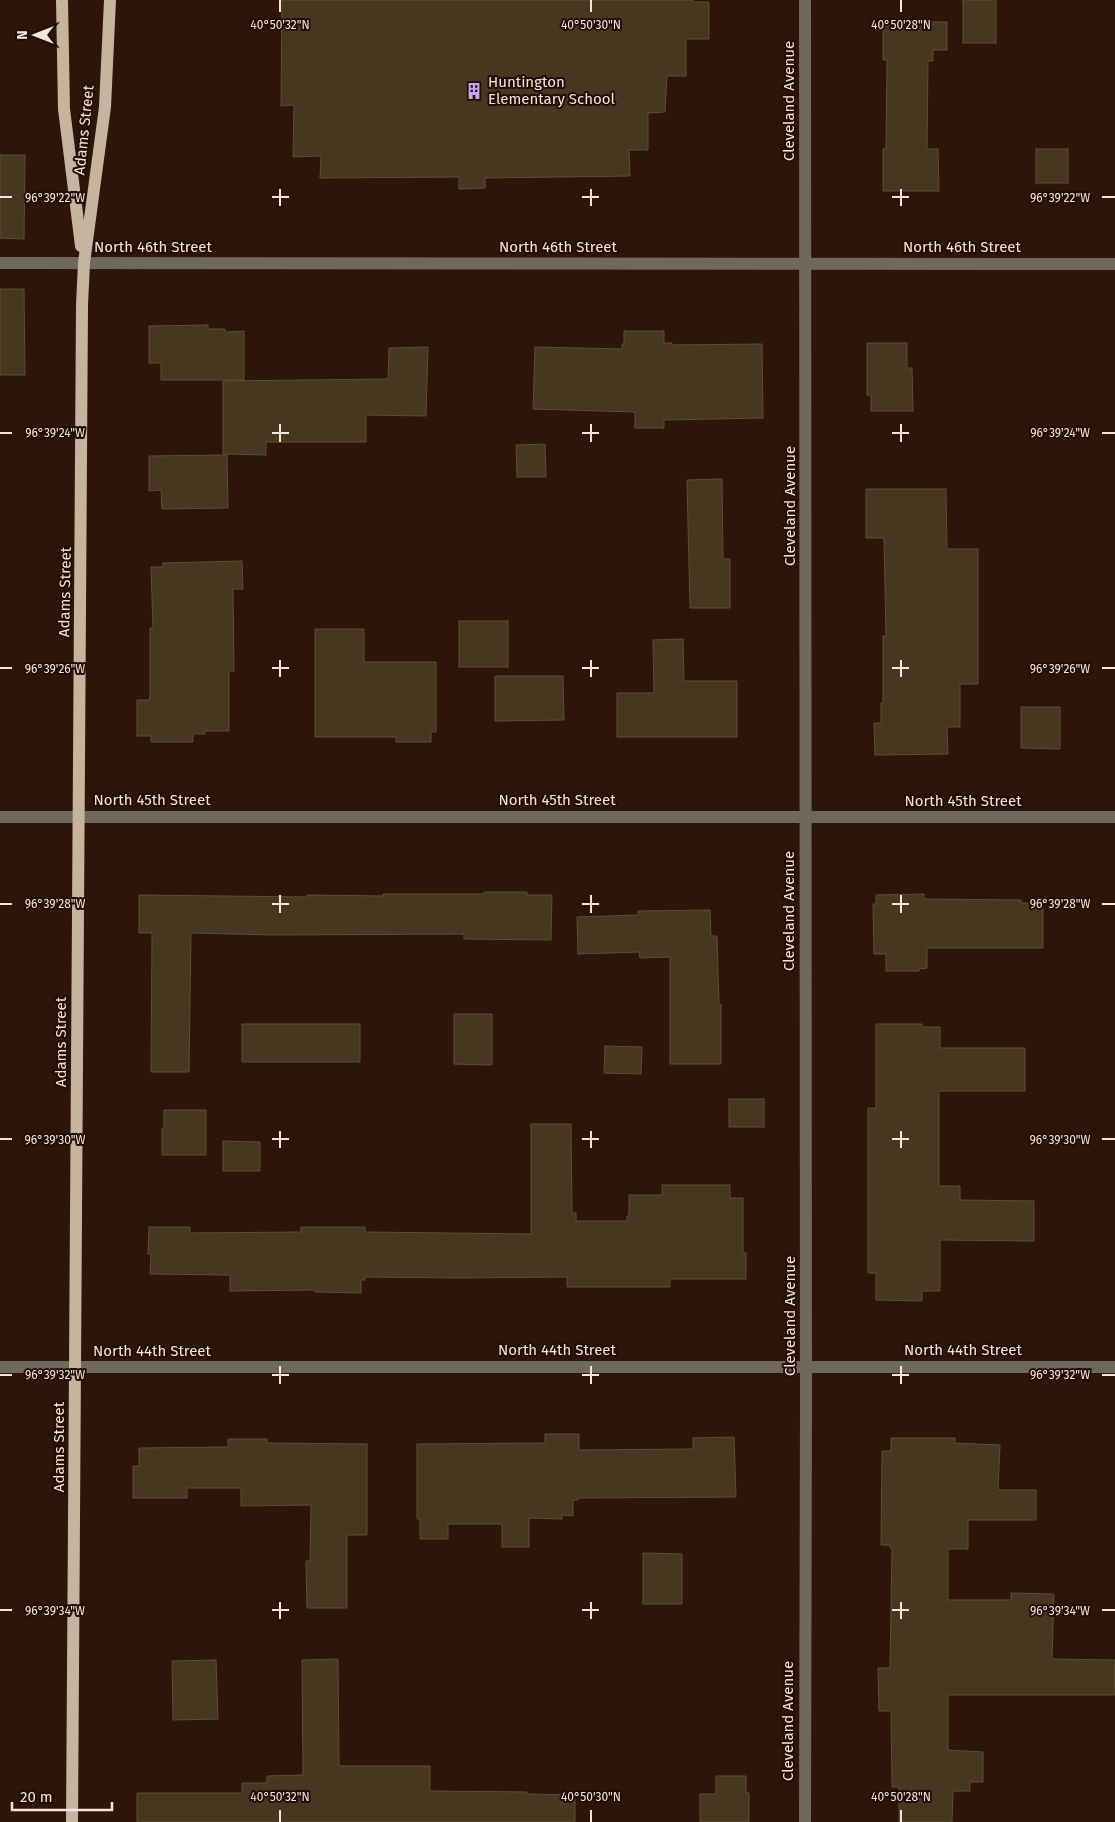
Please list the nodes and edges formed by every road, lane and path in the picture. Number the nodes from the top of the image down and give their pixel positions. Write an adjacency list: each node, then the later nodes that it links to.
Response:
1 (62, 0): 4 (main road, Adams Street)
2 (110, 0): 4 (main road, Adams Street)
3 (805, 0): 6 (street, Cleveland Avenue)
4 (84, 263): 5 (street, North 46th Street); 6 (street, North 46th Street); 8 (main road, Adams Street)
5 (0, 264)
6 (805, 264): 7 (street, North 46th Street); 10 (street, Cleveland Avenue)
7 (1115, 264)
8 (78, 816): 9 (street, North 45th Street); 10 (street, North 45th Street); 14 (main road, Adams Street)
9 (0, 817)
10 (805, 817): 11 (street, North 45th Street); 12 (street, Cleveland Avenue)
11 (1115, 817)
12 (806, 1366): 14 (street, North 44th Street); 15 (street, North 44th Street); 17 (street, Cleveland Avenue)
13 (0, 1367): 14 (street, North 44th Street)
14 (75, 1367): 16 (main road, Adams Street)
15 (1115, 1367)
16 (72, 1822)
17 (805, 1822)

